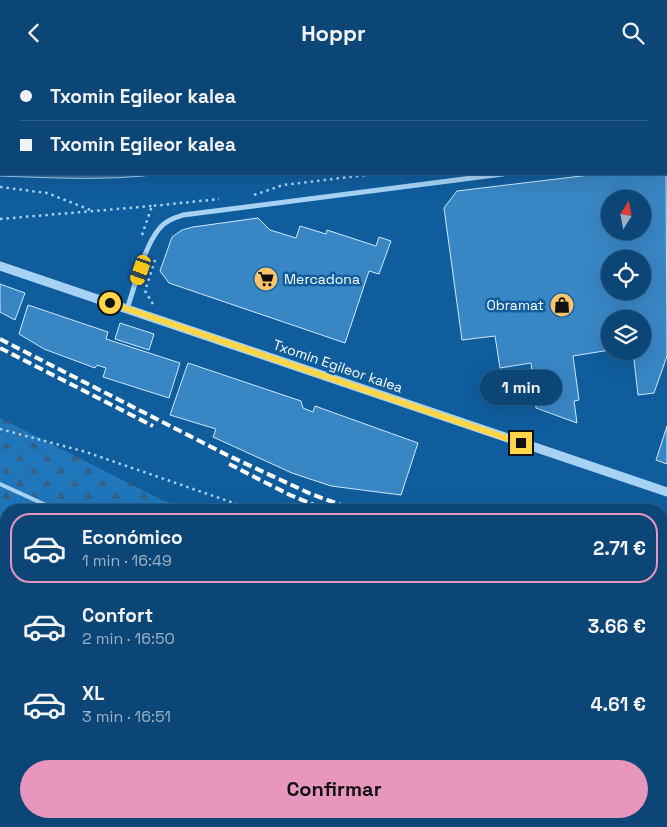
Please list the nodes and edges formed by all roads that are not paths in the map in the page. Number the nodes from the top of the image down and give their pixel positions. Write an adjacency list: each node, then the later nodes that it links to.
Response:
1 (496, 175): 3 (street)
2 (0, 266): 3 (street, Txomin Egileor kalea)
3 (127, 309): 5 (street, Txomin Egileor kalea)
4 (0, 484): 6 (lane)
5 (667, 492)
6 (44, 504)

